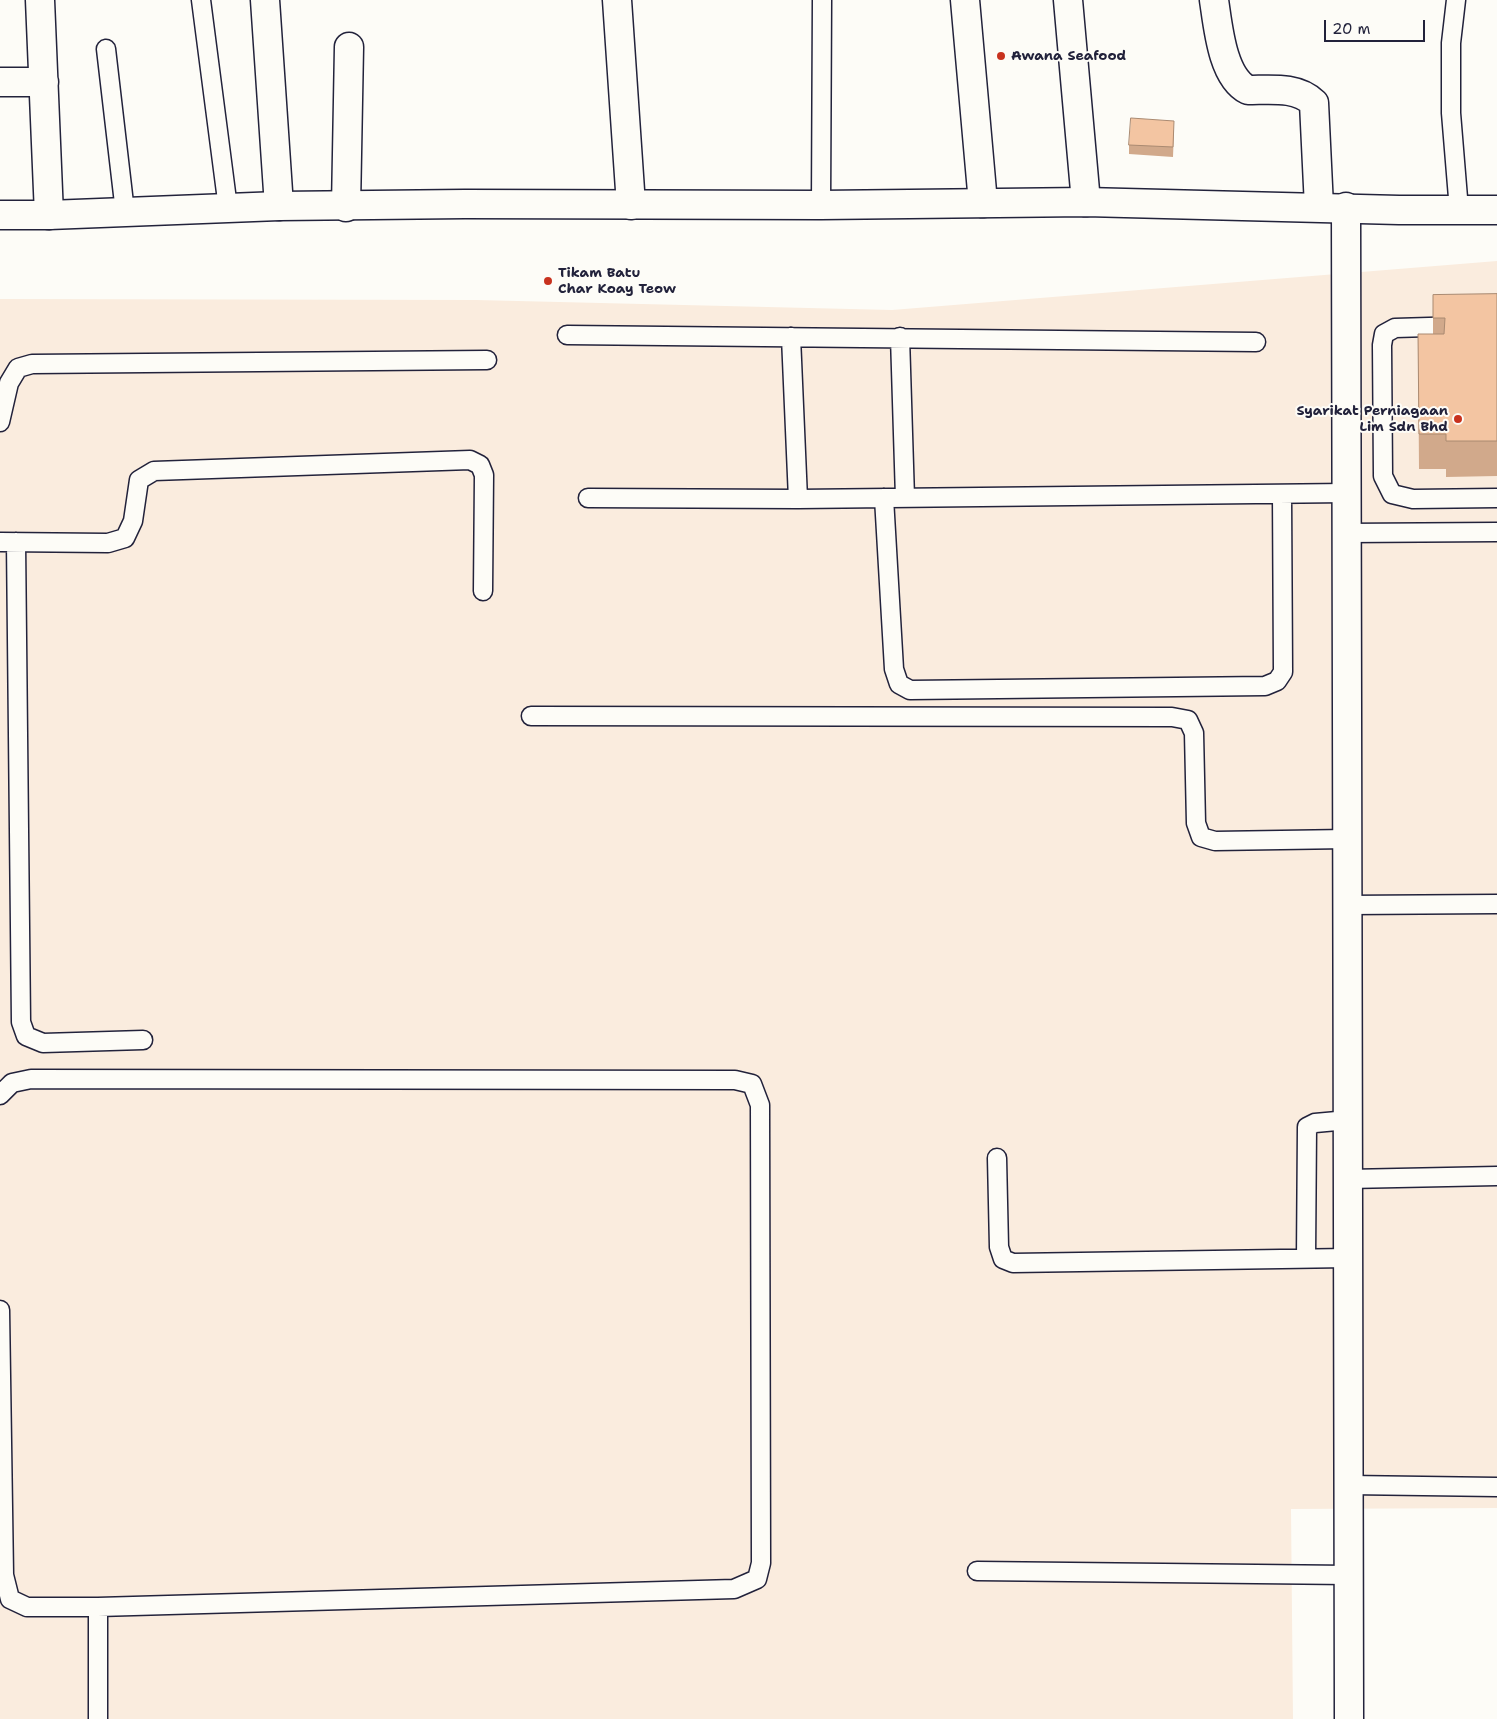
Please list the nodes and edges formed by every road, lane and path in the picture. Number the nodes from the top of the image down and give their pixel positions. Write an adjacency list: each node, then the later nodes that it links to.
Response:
1 (40, 0): 13 (street)
2 (201, 0): 21 (lane)
3 (265, 0): 18 (street)
4 (617, 0): 16 (street)
5 (822, 0): 17 (lane)
6 (965, 0): 15 (street)
7 (1068, 0): 14 (street)
8 (1214, 0): 20 (street)
9 (1456, 0): 22 (lane)
10 (349, 47): 19 (street)
11 (106, 49): 24 (lane)
12 (0, 82): 13 (street)
13 (44, 82): 26 (street)
14 (1086, 202): 15 (street); 20 (street)
15 (983, 203): 17 (street)
16 (631, 205): 17 (street); 19 (street)
17 (821, 205)
18 (279, 206): 19 (street); 21 (street)
19 (346, 206)
20 (1332, 207): 22 (street); 34 (street)
21 (228, 208): 24 (street)
22 (1459, 210): 23 (street)
23 (1497, 210)
24 (125, 212): 26 (street)
25 (0, 215): 26 (street)
26 (49, 215)
27 (1497, 325): 39 (lane)
28 (568, 334): 29 (lane)
29 (791, 336): 30 (lane); 40 (lane)
30 (900, 338): 31 (lane); 38 (lane)
31 (1256, 342)
32 (487, 360): 33 (lane)
33 (0, 422)
34 (1347, 493): 35 (lane); 42 (street)
35 (1282, 494): 37 (lane); 38 (lane)
36 (588, 498): 40 (lane)
37 (884, 498): 38 (lane); 40 (lane)
38 (905, 498)
39 (1497, 498)
40 (798, 499)
41 (1497, 532): 42 (lane)
42 (1346, 533): 46 (street)
43 (8, 542): 44 (lane); 49 (lane)
44 (483, 591)
45 (532, 716): 46 (lane)
46 (1347, 839): 48 (street)
47 (1497, 904): 48 (lane)
48 (1348, 905): 51 (street)
49 (143, 1040)
50 (0, 1095): 63 (lane)
51 (1348, 1120): 54 (street); 55 (lane)
52 (997, 1158): 55 (lane)
53 (1497, 1176): 54 (lane)
54 (1348, 1179): 56 (street)
55 (1306, 1258): 56 (lane)
56 (1348, 1258): 58 (street)
57 (0, 1310): 62 (lane)
58 (1349, 1485): 59 (lane); 61 (street)
59 (1497, 1487)
60 (977, 1571): 61 (lane)
61 (1349, 1575): 65 (street)
62 (2, 1576): 63 (lane)
63 (98, 1607): 64 (lane)
64 (98, 1719)
65 (1350, 1719)

